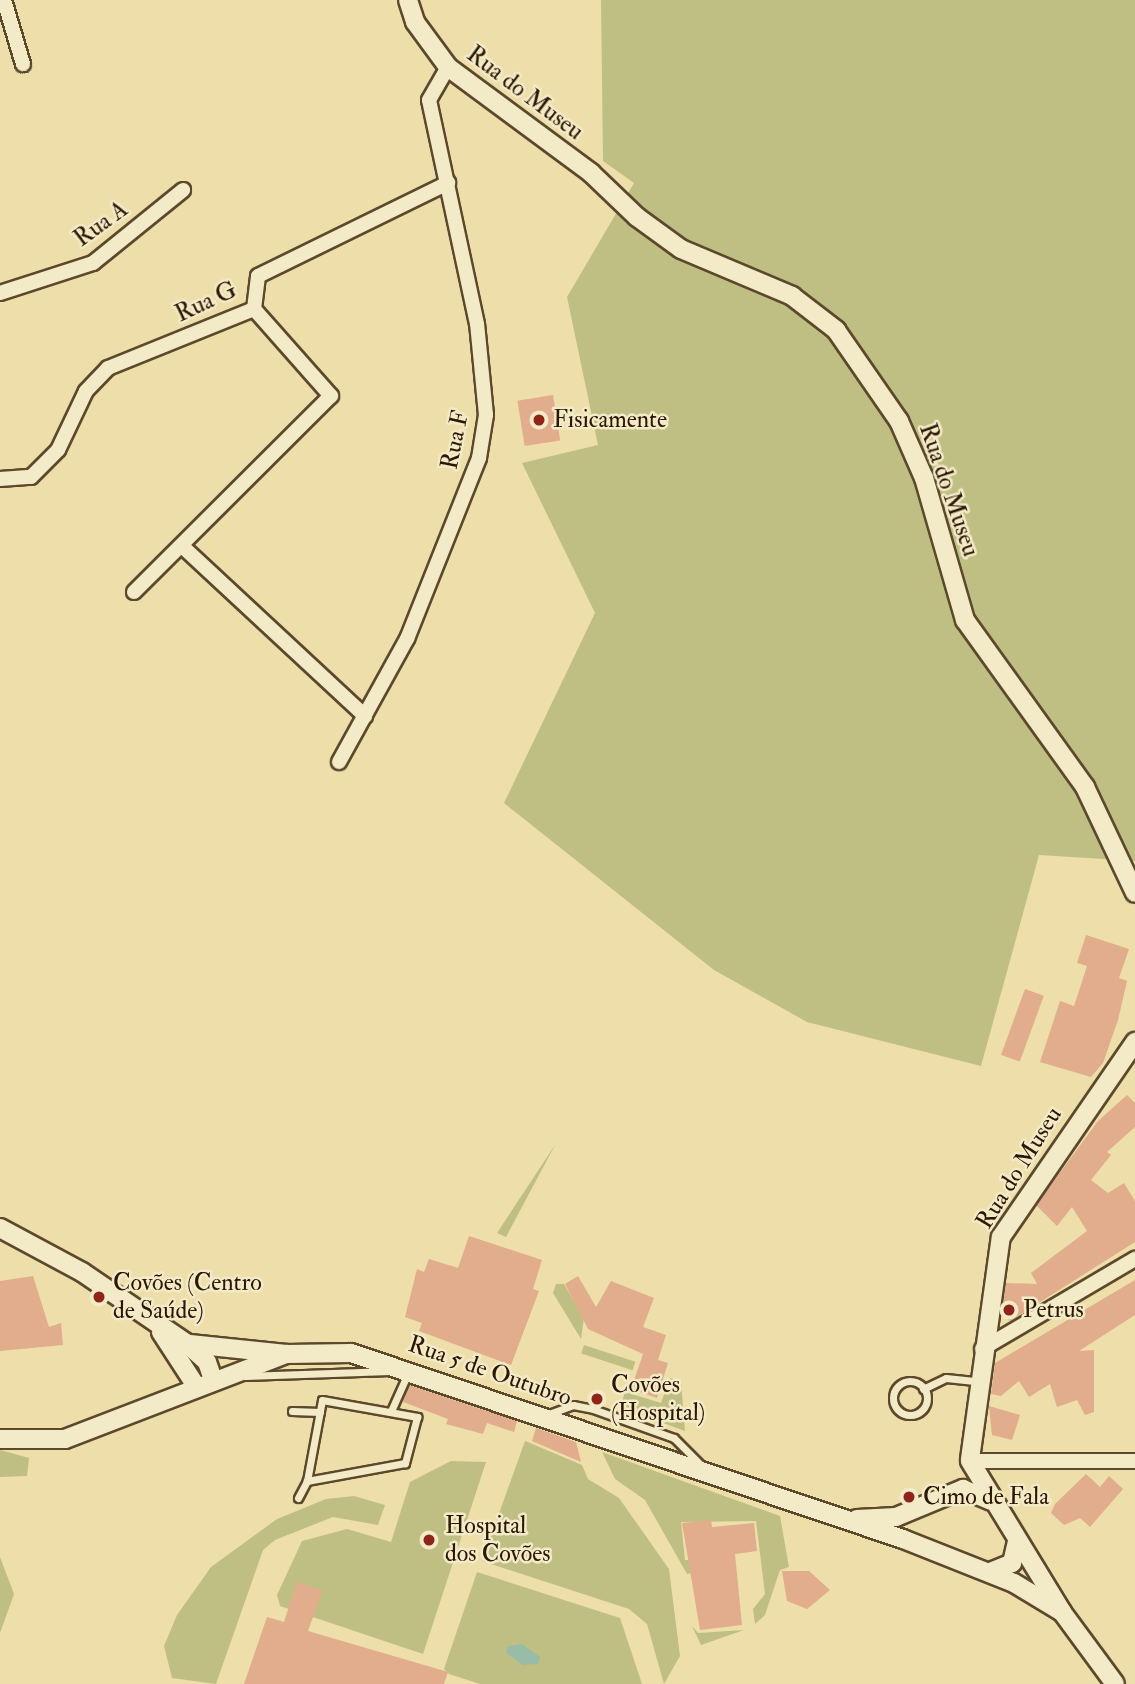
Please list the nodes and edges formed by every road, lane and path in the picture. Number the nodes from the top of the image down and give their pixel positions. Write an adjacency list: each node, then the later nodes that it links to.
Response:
1 (4, 0): 3 (street)
2 (408, 0): 4 (street, Rua do Museu)
3 (23, 64)
4 (448, 67): 5 (street, Rua F); 14 (street, Rua do Museu)
5 (448, 183): 8 (street, Rua G); 12 (street, Rua F)
6 (183, 190): 7 (street, Rua A)
7 (0, 293)
8 (254, 309): 9 (street, Rua G); 10 (street)
9 (0, 479)
10 (182, 546): 11 (street); 12 (street)
11 (134, 592)
12 (365, 716): 13 (street, Rua F)
13 (340, 762)
14 (1135, 893)
15 (1135, 1042): 20 (street, Rua do Museu)
16 (0, 1228): 18 (street)
17 (1135, 1259): 20 (street)
18 (159, 1329): 19 (street); 23 (street)
19 (186, 1343): 21 (street); 23 (street)
20 (982, 1349): 24 (street, Rua do Museu)
21 (287, 1354): 22 (street, Rua 5 de Outubro); 23 (street, Rua 5 de Outubro)
22 (409, 1369): 23 (lane); 27 (lane); 37 (street, Rua 5 de Outubro)
23 (210, 1380): 29 (street, Rua 5 de Outubro)
24 (977, 1381): 25 (lane); 30 (street, Rua do Museu)
25 (923, 1389): 25 (lane)
26 (292, 1411): 28 (lane)
27 (391, 1411): 28 (lane); 32 (lane)
28 (320, 1412): 32 (lane)
29 (0, 1439)
30 (970, 1460): 31 (street); 33 (street); 35 (street)
31 (1135, 1461)
32 (307, 1481): 34 (lane)
33 (948, 1493): 35 (street); 36 (street)
34 (298, 1498)
35 (992, 1502): 38 (street)
36 (921, 1509): 37 (street, Rua 5 de Outubro); 39 (street)
37 (843, 1518): 39 (street, Rua 5 de Outubro)
38 (1017, 1541): 40 (street); 41 (street)
39 (920, 1546): 40 (street)
40 (990, 1572): 41 (street)
41 (1062, 1612): 42 (street)
42 (1115, 1684)

